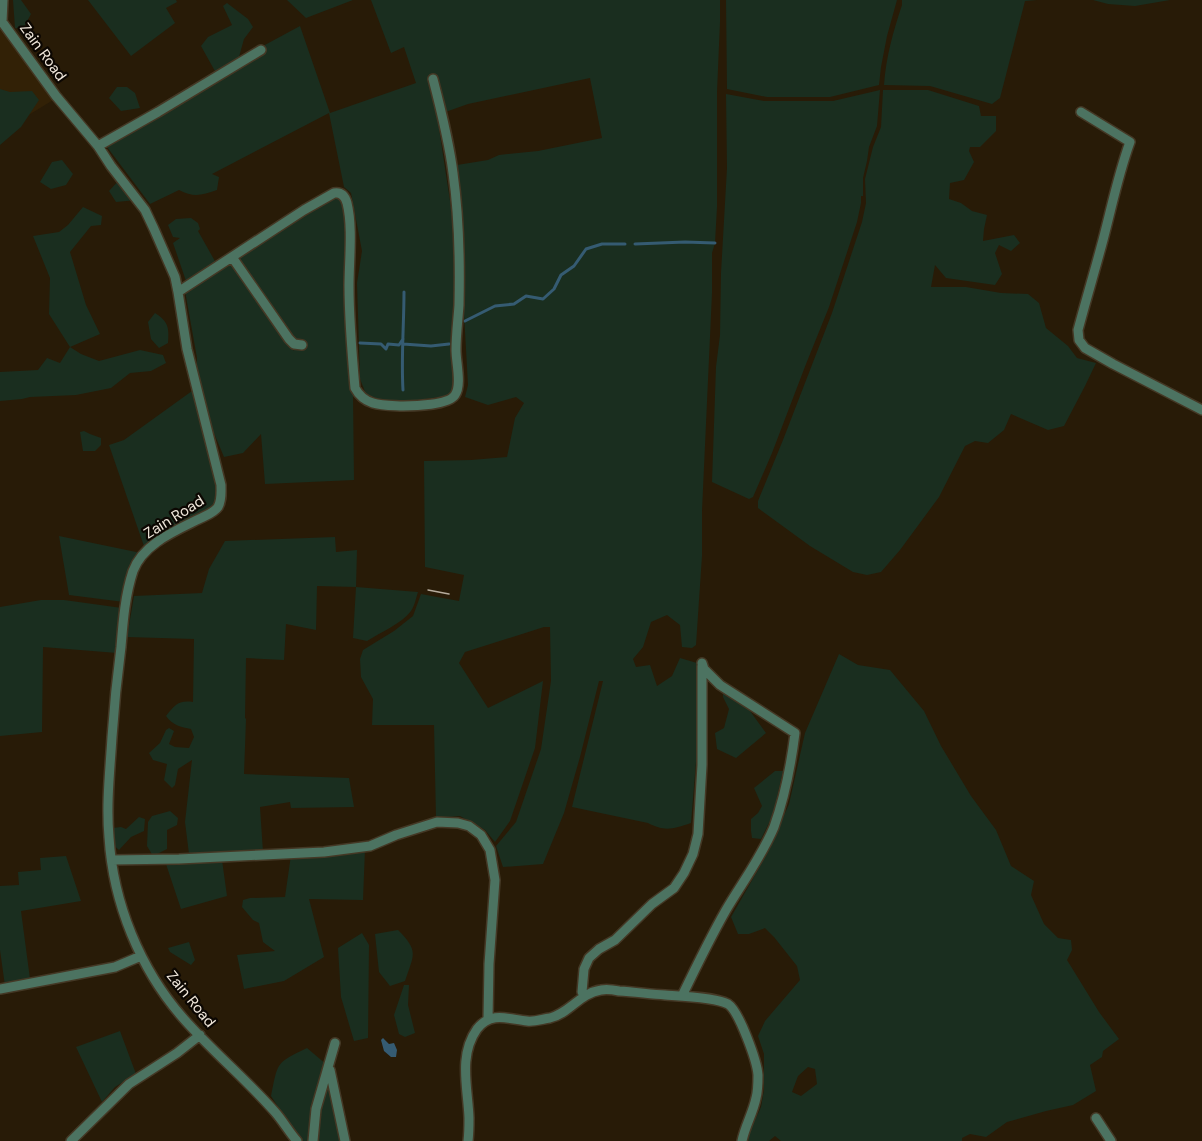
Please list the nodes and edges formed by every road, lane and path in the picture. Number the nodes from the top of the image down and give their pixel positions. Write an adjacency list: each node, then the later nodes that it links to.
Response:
1 (3, 0): 2 (street)
2 (1, 21): 6 (street, Zain Road)
3 (261, 50): 6 (street)
4 (433, 79): 7 (street)
5 (1081, 112): 10 (street)
6 (98, 146): 8 (street, Zain Road)
7 (232, 257): 8 (street); 9 (street)
8 (178, 292): 11 (street, Zain Road)
9 (302, 345)
10 (1202, 410)
11 (112, 860): 12 (street, Zain Road); 16 (street)
12 (141, 956): 13 (street); 17 (street, Zain Road)
13 (0, 989)
14 (585, 995): 15 (street); 15 (street); 16 (street)
15 (682, 996): 26 (street)
16 (488, 1019): 25 (street)
17 (200, 1035): 21 (street); 22 (street, Zain Road)
18 (335, 1043): 19 (street)
19 (329, 1068): 23 (street); 24 (street)
20 (1096, 1118): 27 (street)
21 (71, 1141)
22 (297, 1141)
23 (313, 1141)
24 (345, 1141)
25 (468, 1141)
26 (742, 1141)
27 (1111, 1141)

